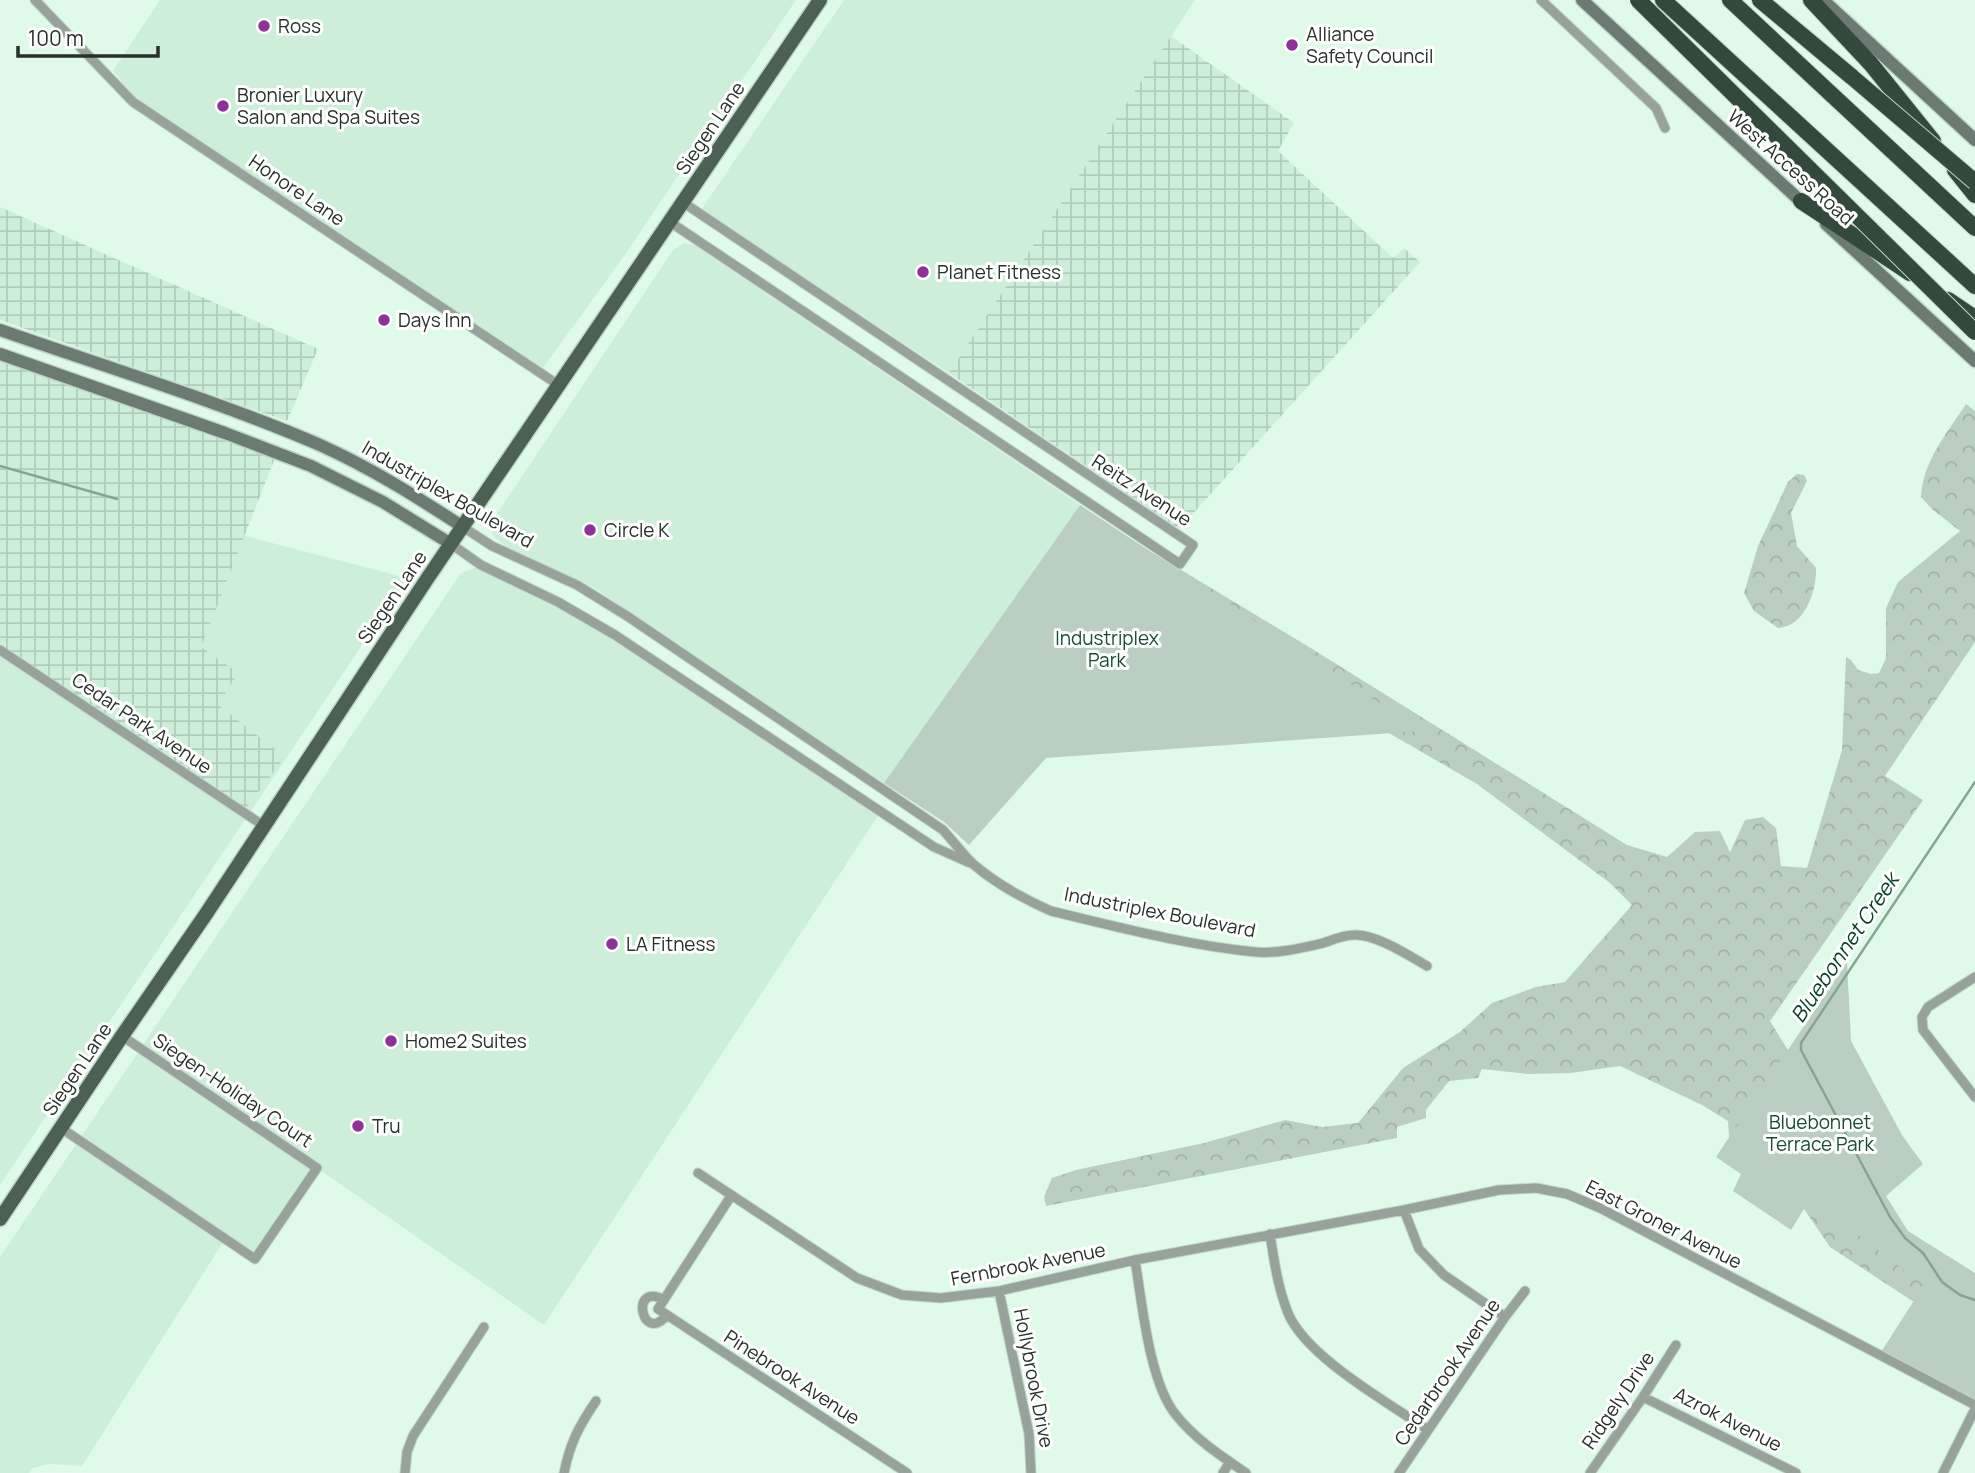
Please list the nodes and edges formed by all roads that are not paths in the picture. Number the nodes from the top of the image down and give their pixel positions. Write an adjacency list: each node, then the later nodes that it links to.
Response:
1 (35, 0): 25 (street, Honore Lane)
2 (820, 0): 16 (main road, Siegen Lane)
3 (1541, 0): 11 (street)
4 (1581, 0): 15 (street, West Access Road)
5 (1638, 0): 22 (highway, bridge)
6 (1663, 0): 19 (highway)
7 (1730, 0): 18 (highway)
8 (1760, 0): 13 (highway, bridge)
9 (1811, 0): 14 (highway)
10 (1823, 0): 12 (street)
11 (1665, 128)
12 (1975, 140)
13 (1975, 181)
14 (1975, 195)
15 (1801, 201): 20 (highway); 24 (street, West Access Road)
16 (684, 202): 17 (main road, Siegen Lane); 17 (street, Reitz Avenue)
17 (670, 222): 25 (main road, Siegen Lane)
18 (1975, 228)
19 (1975, 286)
20 (1975, 318)
21 (0, 330): 26 (street, Industriplex Boulevard)
22 (1975, 332)
23 (0, 354): 27 (street, Industriplex Boulevard)
24 (1975, 361)
25 (560, 386): 26 (main road, Siegen Lane)
26 (463, 527): 27 (main road, Siegen Lane); 30 (street, Industriplex Boulevard)
27 (451, 544): 29 (main road, Siegen Lane); 30 (street, Industriplex Boulevard)
28 (0, 650): 29 (street, Cedar Park Avenue)
29 (264, 826): 33 (main road, Siegen Lane)
30 (974, 864): 31 (street, Industriplex Boulevard)
31 (1427, 966)
32 (1975, 977): 34 (street)
33 (122, 1035): 35 (main road, Siegen Lane); 35 (street, Siegen-Holiday Court)
34 (1975, 1097)
35 (61, 1128): 39 (main road, Siegen Lane)
36 (698, 1173): 37 (street, Fernbrook Avenue)
37 (731, 1196): 42 (street, Fernbrook Avenue); 44 (street)
38 (1404, 1210): 40 (street, East Groner Avenue); 46 (street); 51 (street, East Groner Avenue)
39 (0, 1219)
40 (1270, 1234): 41 (street, Fernbrook Avenue); 52 (street)
41 (1135, 1260): 42 (street, Fernbrook Avenue); 53 (street)
42 (999, 1291): 57 (street, Hollybrook Drive)
43 (1525, 1291): 46 (street, Cedarbrook Avenue)
44 (664, 1300): 45 (street, Pinebrook Avenue); 45 (street)
45 (667, 1315): 56 (street, Pinebrook Avenue)
46 (1505, 1317): 52 (street, Cedarbrook Avenue)
47 (484, 1327): 54 (street)
48 (1676, 1345): 49 (street, Ridgely Drive)
49 (1643, 1397): 61 (street, Ridgely Drive); 62 (street, Azrok Avenue)
50 (596, 1401): 55 (street)
51 (1975, 1407): 63 (street)
52 (1428, 1430): 60 (street, Cedarbrook Avenue)
53 (1230, 1462): 58 (street); 59 (street)
54 (405, 1473)
55 (565, 1473)
56 (907, 1473)
57 (1031, 1473)
58 (1223, 1473)
59 (1246, 1473)
60 (1399, 1473)
61 (1590, 1473)
62 (1796, 1473)
63 (1943, 1473)

